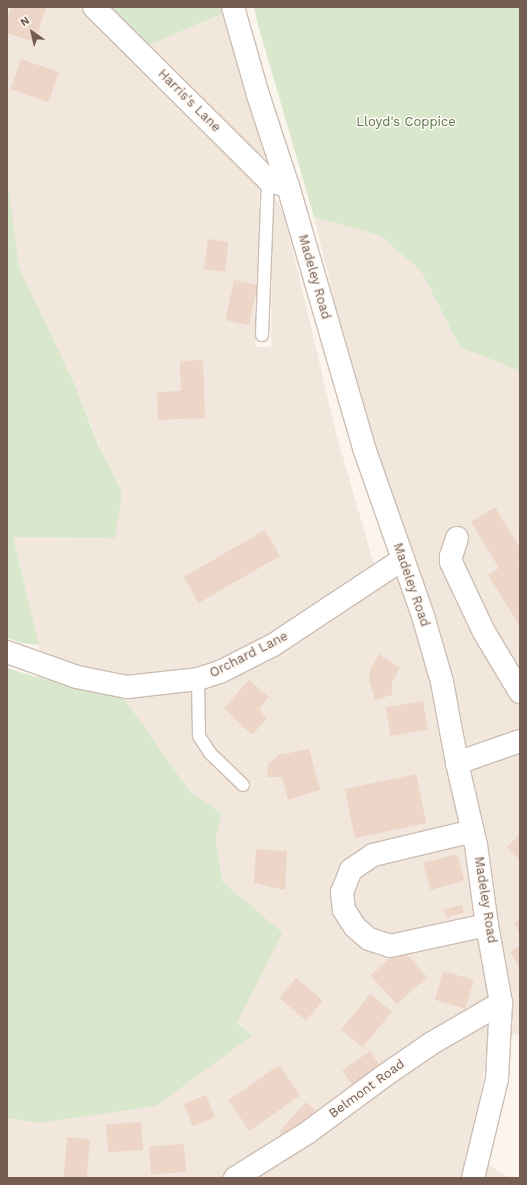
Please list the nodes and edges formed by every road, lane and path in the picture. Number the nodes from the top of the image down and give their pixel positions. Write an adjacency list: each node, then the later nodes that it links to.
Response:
1 (94, 7): 3 (street, Harris's Lane)
2 (233, 7): 3 (street, Madeley Road)
3 (278, 183): 4 (lane); 6 (street, Madeley Road)
4 (262, 335)
5 (457, 538): 9 (street)
6 (403, 559): 8 (street, Orchard Lane); 11 (street, Madeley Road)
7 (7, 652): 8 (street, Orchard Lane)
8 (198, 679): 12 (lane)
9 (520, 692)
10 (520, 742): 11 (street)
11 (457, 763): 13 (street, Madeley Road)
12 (242, 785)
13 (473, 831): 14 (street, Madeley Road); 14 (street)
14 (487, 925): 15 (street, Madeley Road)
15 (501, 1003): 16 (street, Belmont Road); 17 (street, Madeley Road)
16 (235, 1178)
17 (473, 1178)

